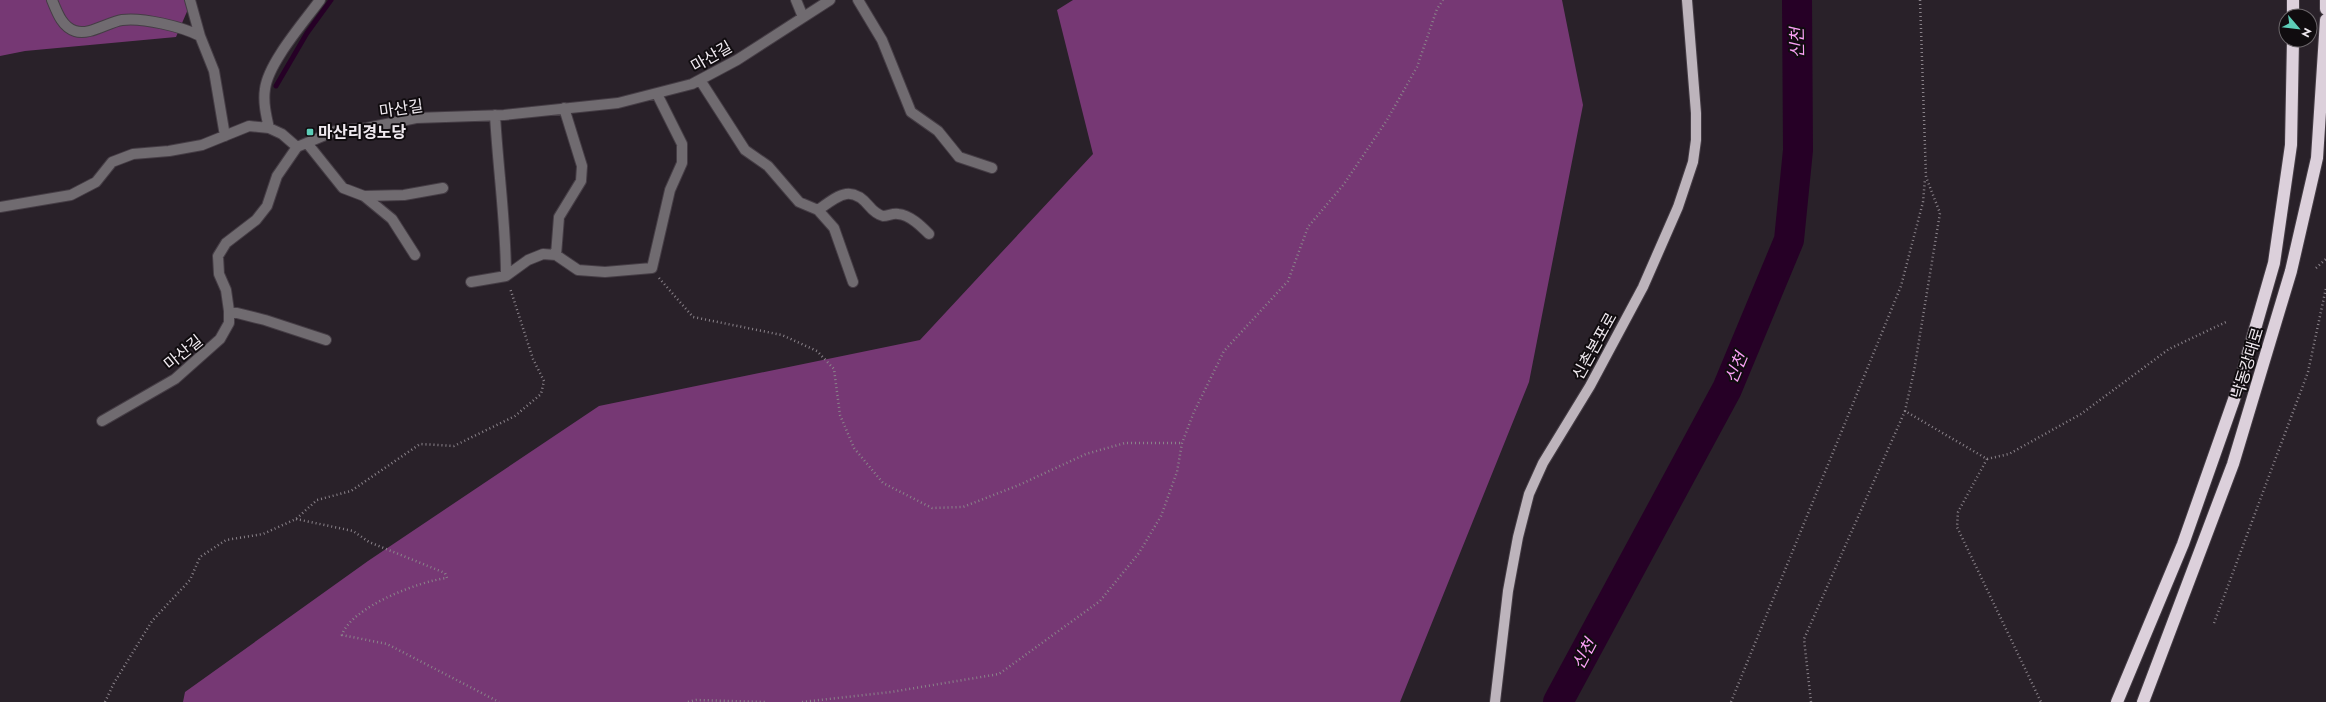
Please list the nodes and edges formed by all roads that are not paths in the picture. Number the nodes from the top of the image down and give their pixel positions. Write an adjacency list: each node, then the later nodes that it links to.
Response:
1 (52, 0): 12 (street)
2 (190, 0): 12 (street)
3 (320, 0): 18 (street)
4 (796, 0): 10 (street)
5 (830, 0): 10 (street, 마산길)
6 (858, 0): 22 (street)
7 (1687, 0): 36 (main road, 신촌본포로)
8 (2326, 0): 9 (highway)
9 (2326, 9)
10 (804, 17): 14 (street, 마산길)
11 (2326, 20): 38 (highway, 낙동강대로)
12 (200, 36): 19 (street)
13 (2293, 48): 37 (highway, 낙동강대로)
14 (700, 80): 15 (street, 마산길); 26 (street)
15 (657, 94): 16 (street, 마산길); 29 (street)
16 (564, 108): 17 (street, 마산길); 29 (street)
17 (495, 115): 20 (street, 마산길); 30 (street)
18 (268, 128): 19 (street); 21 (street)
19 (225, 136): 25 (street)
20 (307, 143): 21 (street, 마산길); 24 (street)
21 (297, 147): 33 (street, 마산길)
22 (992, 168)
23 (443, 188): 24 (street)
24 (364, 196): 28 (street)
25 (0, 207)
26 (818, 210): 27 (street); 32 (street)
27 (930, 234)
28 (415, 255)
29 (556, 255): 30 (street)
30 (506, 276): 31 (street)
31 (471, 282)
32 (853, 282)
33 (229, 311): 34 (street); 35 (street, 마산길)
34 (326, 340)
35 (102, 421)
36 (1495, 702)
37 (2117, 702)
38 (2143, 702)

